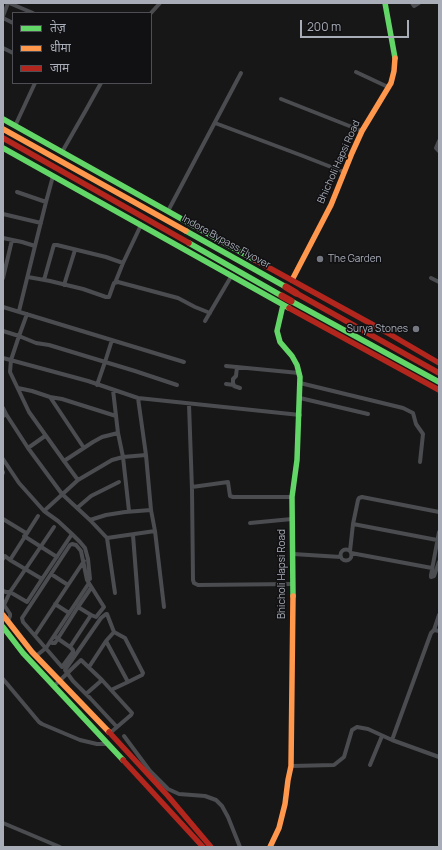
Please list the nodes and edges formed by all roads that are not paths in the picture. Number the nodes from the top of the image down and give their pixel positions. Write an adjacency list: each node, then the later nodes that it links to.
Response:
1 (9, 3): 6 (street); 8 (street)
2 (160, 3): 7 (street)
3 (385, 3): 16 (main road, Bhicholi Hapsi Road)
4 (412, 3): 5 (street)
5 (419, 3)
6 (31, 12)
7 (152, 12)
8 (3, 17): 9 (street)
9 (12, 22)
10 (4, 48): 11 (street)
11 (3, 54)
12 (356, 72): 16 (street)
13 (241, 73): 19 (street)
14 (35, 84): 20 (street)
15 (100, 84): 27 (street)
16 (388, 87): 22 (main road, Bhicholi Hapsi Road)
17 (281, 100): 22 (street)
18 (3, 119): 20 (main road)
19 (215, 123): 28 (street); 32 (street)
20 (15, 126): 27 (main road)
21 (3, 129): 67 (main road, Indore Bypass Flyover, bridge)
22 (362, 131): 28 (main road, Bhicholi Hapsi Road)
23 (3, 138): 68 (main road, Indore Bypass Flyover, bridge)
24 (439, 141): 26 (street)
25 (4, 149): 29 (main road)
26 (439, 151)
27 (62, 152): 32 (main road)
28 (344, 172): 46 (main road, Bhicholi Hapsi Road)
29 (53, 176): 31 (street); 35 (main road)
30 (17, 192): 31 (street)
31 (46, 202): 34 (street)
32 (168, 211): 46 (main road)
33 (3, 214): 34 (street)
34 (41, 223): 38 (street)
35 (142, 225): 40 (street); 41 (main road)
36 (3, 238): 37 (street)
37 (12, 240): 38 (street); 43 (street)
38 (35, 246): 42 (street)
39 (75, 250): 40 (street); 45 (street); 49 (street)
40 (123, 263): 48 (street)
41 (232, 275): 50 (main road); 53 (street)
42 (28, 277): 45 (street); 52 (street)
43 (3, 278)
44 (431, 278): 47 (street)
45 (44, 280): 49 (street)
46 (292, 280): 63 (main road)
47 (439, 282)
48 (114, 283): 49 (street); 53 (street)
49 (64, 285)
50 (284, 305): 66 (main road, Bhicholi Hapsi Road); 77 (main road)
51 (3, 307): 52 (street)
52 (18, 311): 54 (street)
53 (210, 313): 55 (street)
54 (27, 314): 57 (street); 58 (street)
55 (206, 321)
56 (3, 331): 57 (street)
57 (19, 336): 60 (street); 61 (street)
58 (112, 340): 61 (street); 62 (street)
59 (3, 358): 60 (street)
60 (11, 360): 71 (street); 74 (street)
61 (105, 362): 71 (street); 72 (street)
62 (184, 362)
63 (439, 362)
64 (226, 366): 65 (street)
65 (237, 367): 66 (street); 73 (street)
66 (299, 373): 69 (main road, Bhicholi Hapsi Road)
67 (439, 373)
68 (439, 382)
69 (300, 383): 80 (main road, Bhicholi Hapsi Road); 95 (street)
70 (226, 384): 73 (street)
71 (97, 385): 76 (street)
72 (177, 385)
73 (234, 385): 75 (street)
74 (18, 388): 78 (street); 88 (street)
75 (240, 388)
76 (113, 390): 79 (street); 86 (street)
77 (439, 390)
78 (50, 397): 86 (street); 90 (street)
79 (138, 398): 81 (street); 91 (street)
80 (300, 398): 83 (street); 85 (main road, Bhicholi Hapsi Road)
81 (189, 404): 85 (street); 98 (street)
82 (3, 408): 84 (street)
83 (368, 414)
84 (5, 415): 89 (street)
85 (300, 415): 100 (main road, Bhicholi Hapsi Road)
86 (116, 416): 87 (street)
87 (118, 433): 90 (street); 92 (street)
88 (45, 436): 89 (street); 94 (street)
89 (28, 448): 99 (street)
90 (84, 448): 94 (street)
91 (146, 455): 92 (street); 102 (street)
92 (124, 457): 96 (street); 104 (street)
93 (3, 460): 103 (street)
94 (64, 461): 96 (street)
95 (420, 462)
96 (78, 480): 99 (street)
97 (119, 482): 101 (street)
98 (192, 487): 100 (street); 134 (street)
99 (62, 494): 101 (street); 103 (street)
100 (292, 497): 108 (main road, Bhicholi Hapsi Road)
101 (77, 508): 109 (street)
102 (151, 510): 104 (street); 113 (street)
103 (44, 511): 115 (street)
104 (129, 512): 109 (street)
105 (439, 512): 111 (street)
106 (38, 516): 116 (street)
107 (3, 519): 116 (street)
108 (292, 519): 110 (street); 122 (main road, Bhicholi Hapsi Road)
109 (90, 520): 118 (street)
110 (250, 523)
111 (353, 524): 119 (street); 121 (street)
112 (54, 527): 120 (street)
113 (155, 531): 117 (street); 140 (street)
114 (439, 532): 119 (street)
115 (72, 534): 124 (street); 133 (street)
116 (25, 535): 120 (street); 126 (street)
117 (133, 535): 118 (street); 143 (street)
118 (107, 538): 138 (street)
119 (437, 540): 129 (street)
120 (41, 547): 124 (street); 130 (street)
121 (351, 552): 125 (street); 125 (street); 129 (street)
122 (293, 554): 125 (street); 134 (main road, Bhicholi Hapsi Road)
123 (4, 557): 126 (street)
124 (57, 557): 132 (street)
125 (341, 557)
126 (10, 560): 130 (street)
127 (84, 561): 131 (street); 133 (street); 135 (street)
128 (439, 562): 129 (street)
129 (432, 568)
130 (26, 570): 132 (street); 137 (street)
131 (51, 574): 135 (street); 150 (street)
132 (42, 580): 137 (street)
133 (90, 583): 141 (street); 142 (street); 144 (street)
134 (292, 584): 173 (main road, Bhicholi Hapsi Road)
135 (68, 585): 139 (street)
136 (3, 591): 137 (street)
137 (10, 592): 146 (street)
138 (115, 593)
139 (55, 604): 142 (street); 150 (street)
140 (164, 606)
141 (78, 607): 144 (street); 151 (street)
142 (69, 613): 151 (street)
143 (139, 613)
144 (91, 615): 153 (street)
145 (439, 616): 147 (street)
146 (4, 621): 155 (main road); 162 (main road)
147 (434, 630): 148 (street); 169 (street)
148 (439, 631)
149 (114, 632): 152 (street); 157 (street); 161 (street)
150 (35, 635): 154 (street)
151 (56, 638): 153 (street); 154 (street)
152 (106, 642): 156 (street); 161 (street)
153 (70, 647): 154 (street)
154 (46, 648): 155 (street)
155 (36, 656): 159 (main road)
156 (89, 667): 157 (street); 160 (street)
157 (67, 673): 159 (street); 164 (street)
158 (3, 679): 170 (street)
159 (60, 680): 162 (street); 166 (main road)
160 (102, 680): 163 (street); 164 (street)
161 (128, 682): 163 (street)
162 (54, 686): 170 (main road)
163 (111, 690): 165 (street)
164 (86, 694): 165 (street)
165 (117, 727): 166 (street)
166 (110, 733): 177 (main road)
167 (124, 736): 178 (street)
168 (382, 736): 169 (street); 172 (street); 173 (street)
169 (392, 740): 171 (street)
170 (107, 744): 176 (main road)
171 (439, 758)
172 (370, 765)
173 (290, 766): 179 (main road, Bhicholi Hapsi Road)
174 (3, 823): 175 (street)
175 (60, 847)
176 (203, 847)
177 (211, 847)
178 (240, 847)
179 (270, 847)

